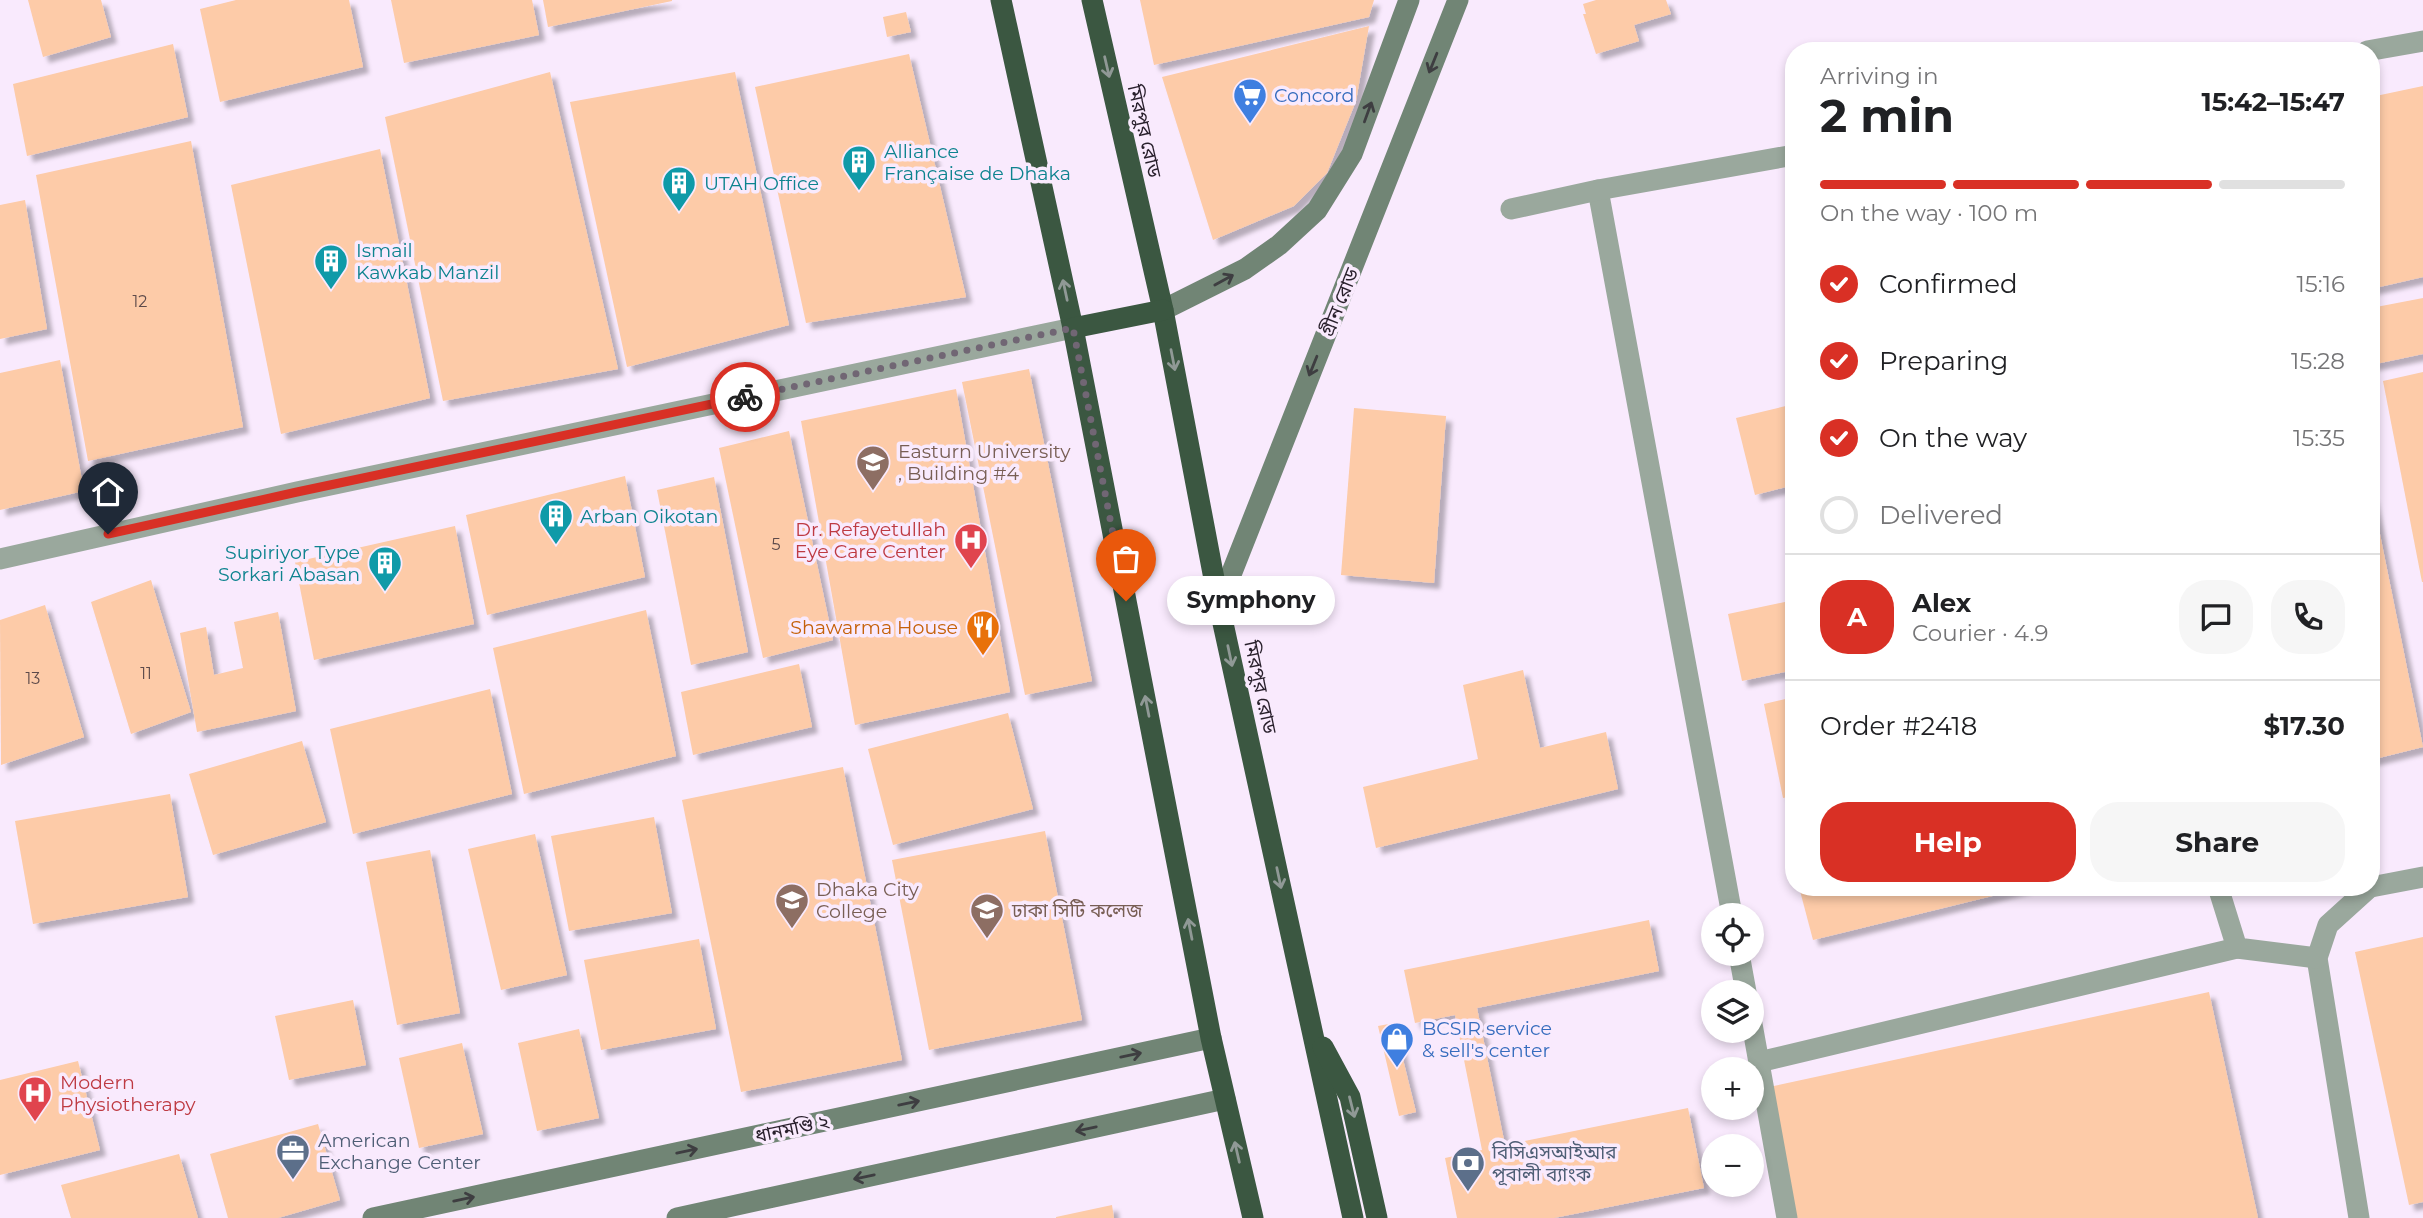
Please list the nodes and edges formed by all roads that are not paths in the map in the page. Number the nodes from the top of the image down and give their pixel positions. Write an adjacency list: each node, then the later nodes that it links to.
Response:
1 (1001, 0): 11 (highway, one-way to 1)
2 (1091, 0): 10 (highway, মিরপুর রোড, one-way to 10)
3 (1409, 0): 10 (main road, one-way to 3)
4 (1458, 0): 13 (main road, গ্রীন রোড, one-way to 13)
5 (2423, 41): 6 (street)
6 (2380, 49)
7 (1785, 157): 8 (street)
8 (1598, 190): 9 (street); 18 (street)
9 (1511, 209)
10 (1163, 310): 11 (highway); 13 (highway, মিরপুর রোড, one-way to 13)
11 (1073, 328): 12 (street); 22 (highway, one-way to 11)
12 (0, 559)
13 (1219, 605): 21 (highway, মিরপুর রোড, one-way to 21)
14 (2423, 877): 15 (street)
15 (2380, 885)
16 (2221, 896): 19 (street)
17 (2361, 896): 20 (street)
18 (1730, 903)
19 (2237, 948): 20 (street); 23 (street)
20 (2317, 958): 32 (street)
21 (1311, 1024): 29 (highway, মিরপুর রোড); 30 (highway, one-way to 30)
22 (1212, 1038): 25 (highway); 26 (main road, ধানমণ্ডি ২, one-way to 22)
23 (1764, 1061)
24 (1764, 1090): 31 (street)
25 (1225, 1099): 27 (main road, one-way to 27); 28 (highway, one-way to 25)
26 (373, 1218)
27 (677, 1218)
28 (1253, 1218)
29 (1353, 1218)
30 (1377, 1218)
31 (1787, 1218)
32 (2360, 1218)

